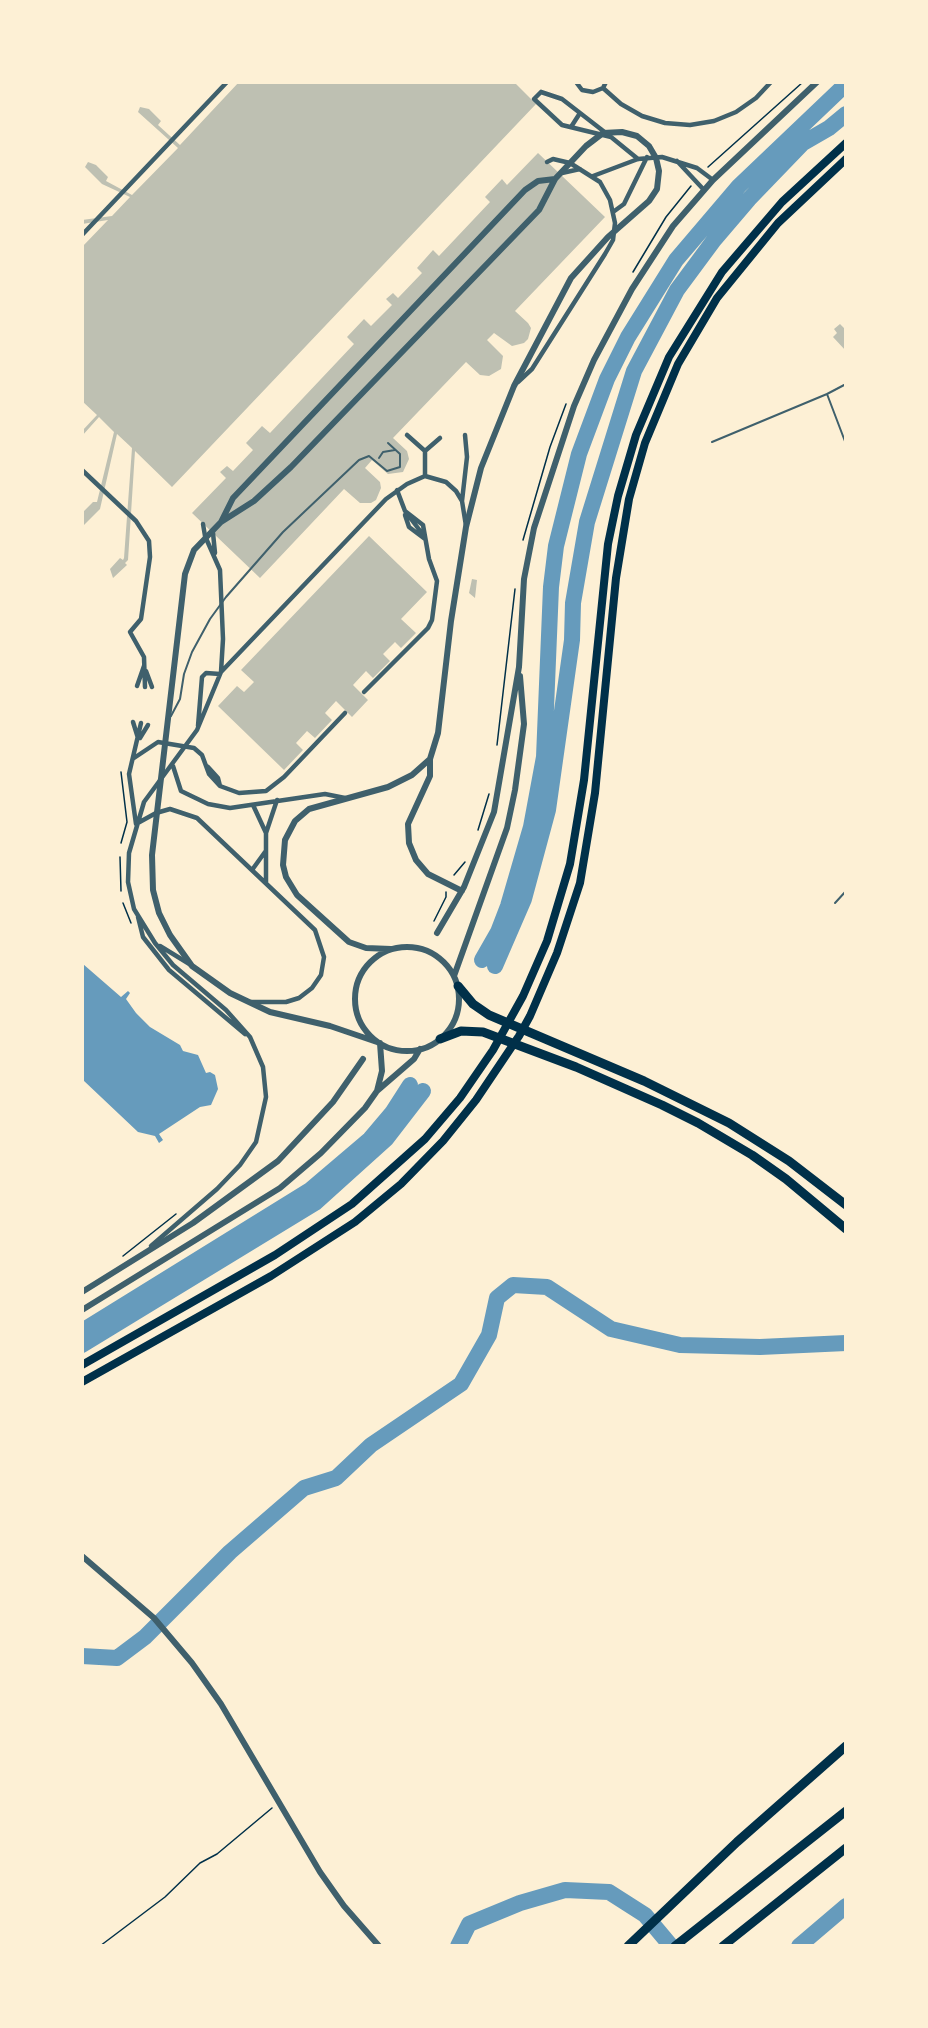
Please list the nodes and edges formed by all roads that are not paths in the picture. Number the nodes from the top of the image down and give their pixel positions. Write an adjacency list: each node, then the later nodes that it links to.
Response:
1 (227, 82): 22 (street)
2 (576, 82): 6 (street)
3 (606, 82): 6 (street)
4 (771, 82): 6 (street)
5 (817, 82): 19 (street)
6 (603, 88)
7 (580, 113): 8 (street); 8 (street); 9 (street)
8 (571, 127): 9 (street)
9 (611, 137): 12 (street)
10 (846, 143): 92 (main road)
11 (647, 157): 12 (street); 14 (street); 21 (street)
12 (638, 159): 18 (street)
13 (846, 159): 93 (main road)
14 (677, 160): 19 (street); 20 (street)
15 (547, 162): 16 (street)
16 (580, 169): 17 (street); 18 (street)
17 (558, 175): 24 (street); 39 (street); 39 (street)
18 (592, 176): 21 (street)
19 (713, 180): 20 (street)
20 (704, 190): 45 (street)
21 (614, 212): 24 (street)
22 (82, 235)
23 (846, 384): 25 (lane)
24 (514, 386): 41 (street)
25 (827, 394): 29 (lane); 31 (lane)
26 (407, 435): 33 (street)
27 (465, 435): 38 (street)
28 (440, 438): 33 (street)
29 (712, 442)
30 (388, 443): 32 (lane)
31 (846, 444)
32 (395, 450): 34 (lane); 53 (lane)
33 (425, 451): 36 (street)
34 (379, 458)
35 (82, 470): 44 (street)
36 (426, 476): 37 (street); 38 (street)
37 (397, 490): 46 (street); 50 (street)
38 (462, 501): 41 (street)
39 (221, 522): 42 (street)
40 (203, 524): 43 (street)
41 (466, 527): 60 (street)
42 (213, 532): 43 (street); 53 (street)
43 (214, 556): 46 (street)
44 (144, 666): 47 (street); 48 (street); 49 (street)
45 (519, 667): 70 (street); 78 (street)
46 (220, 673): 56 (street); 56 (street)
47 (137, 686)
48 (145, 687)
49 (152, 687)
50 (364, 693)
51 (345, 713): 58 (street)
52 (133, 722): 57 (street)
53 (168, 722): 77 (street)
54 (141, 723): 57 (street)
55 (148, 725): 57 (street)
56 (198, 730): 58 (street)
57 (139, 740): 59 (street)
58 (188, 746): 59 (street); 61 (street)
59 (134, 758): 65 (street)
60 (430, 759): 62 (street); 70 (street)
61 (173, 766): 64 (street); 65 (street)
62 (347, 798): 63 (street); 76 (street)
63 (277, 800): 64 (street); 66 (street)
64 (254, 805): 66 (street)
65 (136, 824): 68 (street); 73 (street)
66 (266, 833): 67 (street)
67 (265, 852): 68 (street); 69 (street)
68 (252, 870): 69 (street)
69 (266, 882): 80 (street)
70 (462, 891): 74 (street)
71 (846, 891): 72 (lane)
72 (835, 903)
73 (138, 917): 75 (street); 81 (street)
74 (437, 933)
75 (155, 943): 77 (street); 81 (street)
76 (391, 949): 78 (street); 83 (street)
77 (192, 966): 80 (street)
78 (454, 976): 79 (street)
79 (458, 986): 82 (street); 87 (highway)
80 (247, 1002): 83 (street)
81 (250, 1037): 89 (street)
82 (440, 1039): 84 (street); 88 (highway)
83 (379, 1042): 84 (street); 86 (street)
84 (420, 1049): 86 (street)
85 (363, 1059): 89 (street)
86 (377, 1091): 91 (street)
87 (846, 1205)
88 (846, 1229)
89 (141, 1257): 90 (street)
90 (82, 1292)
91 (82, 1310)
92 (82, 1365)
93 (82, 1382)
94 (82, 1556): 100 (street)
95 (846, 1746): 97 (highway)
96 (846, 1750): 97 (highway)
97 (829, 1762): 101 (highway)
98 (846, 1811): 102 (highway)
99 (846, 1848): 103 (highway)
100 (379, 1946)
101 (628, 1946)
102 (675, 1946)
103 (723, 1946)

